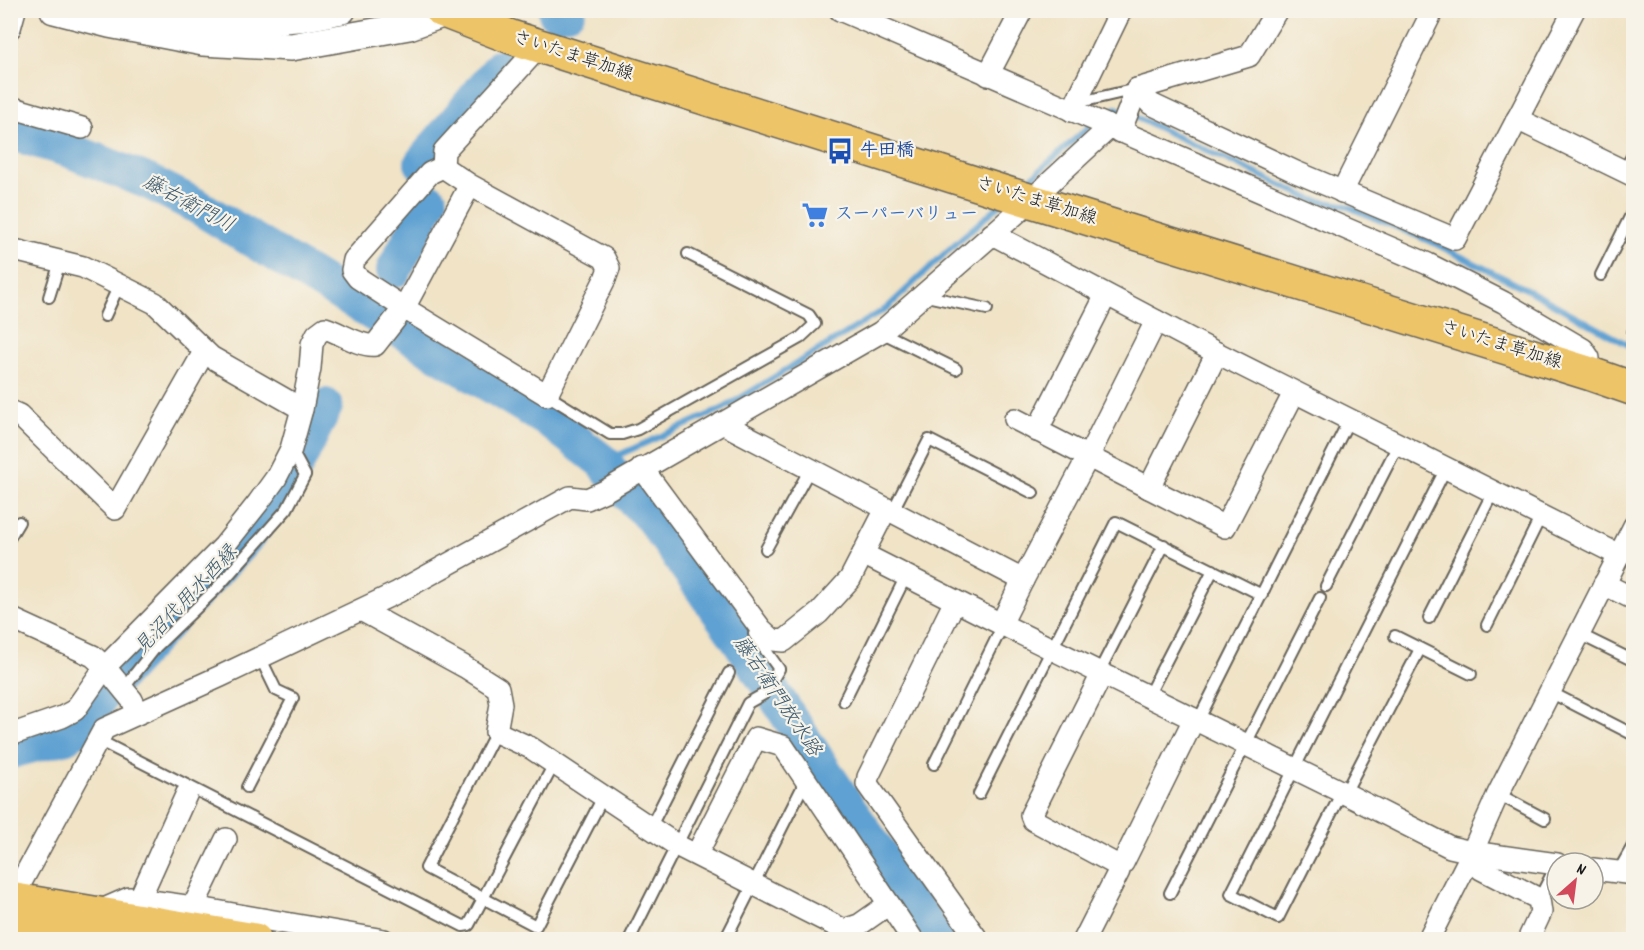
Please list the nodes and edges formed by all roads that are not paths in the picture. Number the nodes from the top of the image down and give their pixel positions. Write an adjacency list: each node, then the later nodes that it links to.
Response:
1 (15, 10): 12 (street)
2 (54, 10): 11 (street)
3 (151, 10): 4 (street)
4 (342, 10)
5 (840, 10): 14 (street)
6 (1022, 10): 14 (street)
7 (1120, 10): 17 (street)
8 (1277, 10): 15 (street)
9 (1433, 10): 24 (street)
10 (1574, 10): 18 (street)
11 (446, 11): 13 (main road, さいたま草加線)
12 (10, 28)
13 (539, 46): 21 (street); 25 (main road, さいたま草加線)
14 (988, 75): 17 (street)
15 (1137, 89): 17 (lane); 20 (street); 24 (street)
16 (10, 107): 19 (street)
17 (1073, 107): 20 (street)
18 (1517, 119): 22 (street); 24 (street)
19 (82, 128)
20 (1115, 129): 25 (street); 44 (street)
21 (443, 167): 23 (street); 37 (street)
22 (1630, 167)
23 (470, 185): 37 (street); 47 (street)
24 (1342, 192)
25 (1017, 196): 27 (street); 44 (main road, さいたま草加線)
26 (1634, 209): 31 (lane)
27 (992, 234): 33 (street); 34 (street)
28 (10, 249): 30 (street)
29 (688, 254): 47 (lane)
30 (60, 262): 32 (street); 35 (lane)
31 (1601, 275)
32 (119, 285): 38 (lane); 41 (street)
33 (922, 295): 36 (lane); 40 (street)
34 (1106, 295): 39 (street); 53 (street)
35 (49, 297)
36 (987, 309)
37 (402, 310): 47 (street); 48 (street)
38 (105, 316)
39 (1156, 321): 42 (street); 56 (street)
40 (881, 332): 43 (lane); 52 (street)
41 (204, 352): 48 (street); 49 (street)
42 (1217, 353): 46 (street); 60 (street)
43 (957, 369)
44 (1588, 373): 45 (main road, さいたま草加線)
45 (1634, 388)
46 (1294, 393): 51 (street); 60 (street)
47 (547, 395)
48 (302, 409): 55 (street)
49 (10, 411)
50 (1015, 419): 53 (street)
51 (1349, 420): 54 (street); 77 (lane)
52 (722, 423): 57 (street); 59 (street)
53 (1037, 431): 56 (street)
54 (1398, 445): 58 (street); 76 (lane)
55 (291, 449): 96 (street); 96 (lane)
56 (1088, 457): 60 (street); 74 (street)
57 (642, 468): 81 (street); 86 (street)
58 (1446, 468): 61 (street); 109 (lane)
59 (810, 469): 63 (street); 69 (lane)
60 (1149, 488)
61 (1493, 492): 64 (street); 83 (lane)
62 (1033, 493): 63 (lane)
63 (889, 511): 70 (street); 74 (street)
64 (1541, 516): 71 (street); 85 (lane)
65 (19, 522): 67 (lane)
66 (1634, 526): 71 (street)
67 (10, 537)
68 (1164, 545): 72 (lane); 89 (lane); 94 (lane)
69 (766, 549)
70 (863, 554): 73 (street); 86 (street)
71 (1619, 555): 75 (street)
72 (1213, 570): 77 (lane); 98 (lane)
73 (906, 576): 80 (street); 99 (lane)
74 (1023, 580): 84 (street)
75 (1604, 584): 79 (street); 87 (street)
76 (1326, 586)
77 (1262, 595): 101 (lane)
78 (1320, 598): 106 (lane)
79 (1634, 599)
80 (955, 601): 84 (street); 143 (street)
81 (361, 609): 91 (street); 103 (street)
82 (10, 618): 96 (street)
83 (1429, 618)
84 (1002, 625): 89 (street); 108 (lane)
85 (1487, 625)
86 (761, 629): 121 (lane)
87 (1580, 634): 92 (lane); 97 (street)
88 (1395, 636): 90 (lane)
89 (1051, 648): 94 (street); 114 (lane)
90 (1420, 649): 95 (lane); 112 (lane)
91 (260, 657): 100 (street); 111 (lane)
92 (1634, 661)
93 (729, 673): 118 (lane)
94 (1100, 673): 98 (street); 125 (street)
95 (1471, 674)
96 (115, 678): 100 (street); 104 (street)
97 (1550, 692): 102 (lane); 115 (street)
98 (1148, 696): 101 (street)
99 (844, 701)
100 (138, 712): 105 (street)
101 (1196, 720): 106 (street); 125 (street)
102 (1632, 731)
103 (496, 732): 107 (street); 131 (lane)
104 (10, 735)
105 (98, 740): 131 (lane); 135 (street)
106 (1245, 744): 109 (street); 130 (lane)
107 (554, 764): 116 (street); 131 (lane)
108 (934, 764)
109 (1294, 768): 112 (street); 112 (lane)
110 (806, 779): 122 (street); 128 (lane); 134 (street)
111 (247, 787)
112 (1344, 792): 123 (street)
113 (187, 793): 133 (street)
114 (979, 794)
115 (1498, 794): 117 (lane); 123 (street)
116 (603, 797): 118 (street); 131 (lane)
117 (1545, 819)
118 (650, 828): 121 (street)
119 (226, 839): 136 (street)
120 (1634, 844): 127 (lane)
121 (678, 846): 128 (street); 140 (lane)
122 (701, 846)
123 (1471, 854): 124 (street); 132 (street); 145 (street)
124 (1545, 863)
125 (1117, 865): 144 (street)
126 (1605, 870): 127 (street)
127 (1626, 873)
128 (753, 885): 134 (street); 141 (lane)
129 (1545, 887): 132 (lane)
130 (1170, 894)
131 (483, 898)
132 (1539, 899): 146 (street)
133 (139, 900): 136 (street); 137 (street)
134 (890, 903): 142 (street)
135 (11, 906): 137 (main road)
136 (193, 907): 139 (street)
137 (95, 926): 138 (main road)
138 (255, 939)
139 (384, 939)
140 (629, 939)
141 (725, 939)
142 (913, 939)
143 (978, 939)
144 (1084, 939)
145 (1428, 939)
146 (1528, 939)

